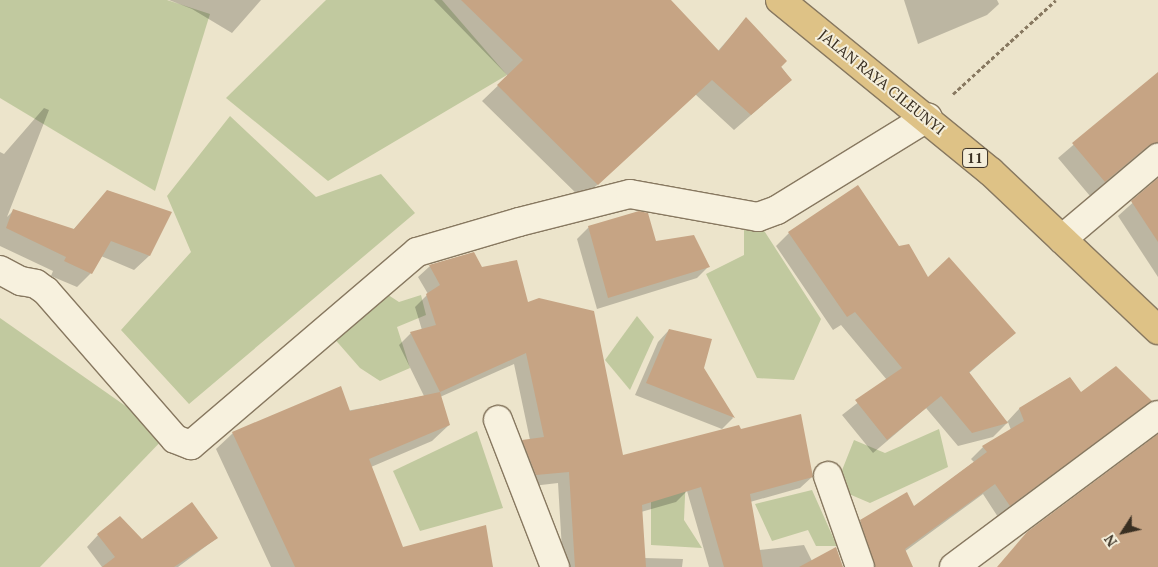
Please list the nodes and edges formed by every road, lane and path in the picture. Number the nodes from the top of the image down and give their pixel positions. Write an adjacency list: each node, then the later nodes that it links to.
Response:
1 (780, 0): 3 (highway, JALAN RAYA CILEUNYI / 11)
2 (1056, 0): 3 (path)
3 (928, 117): 5 (highway, JALAN RAYA CILEUNYI / 11); 6 (street)
4 (1158, 158): 5 (street)
5 (1062, 239): 7 (highway, JALAN RAYA CILEUNYI / 11)
6 (0, 270)
7 (1158, 330)
8 (1158, 414): 13 (street)
9 (498, 420): 11 (street)
10 (828, 476): 12 (street)
11 (555, 567)
12 (860, 567)
13 (954, 567)

